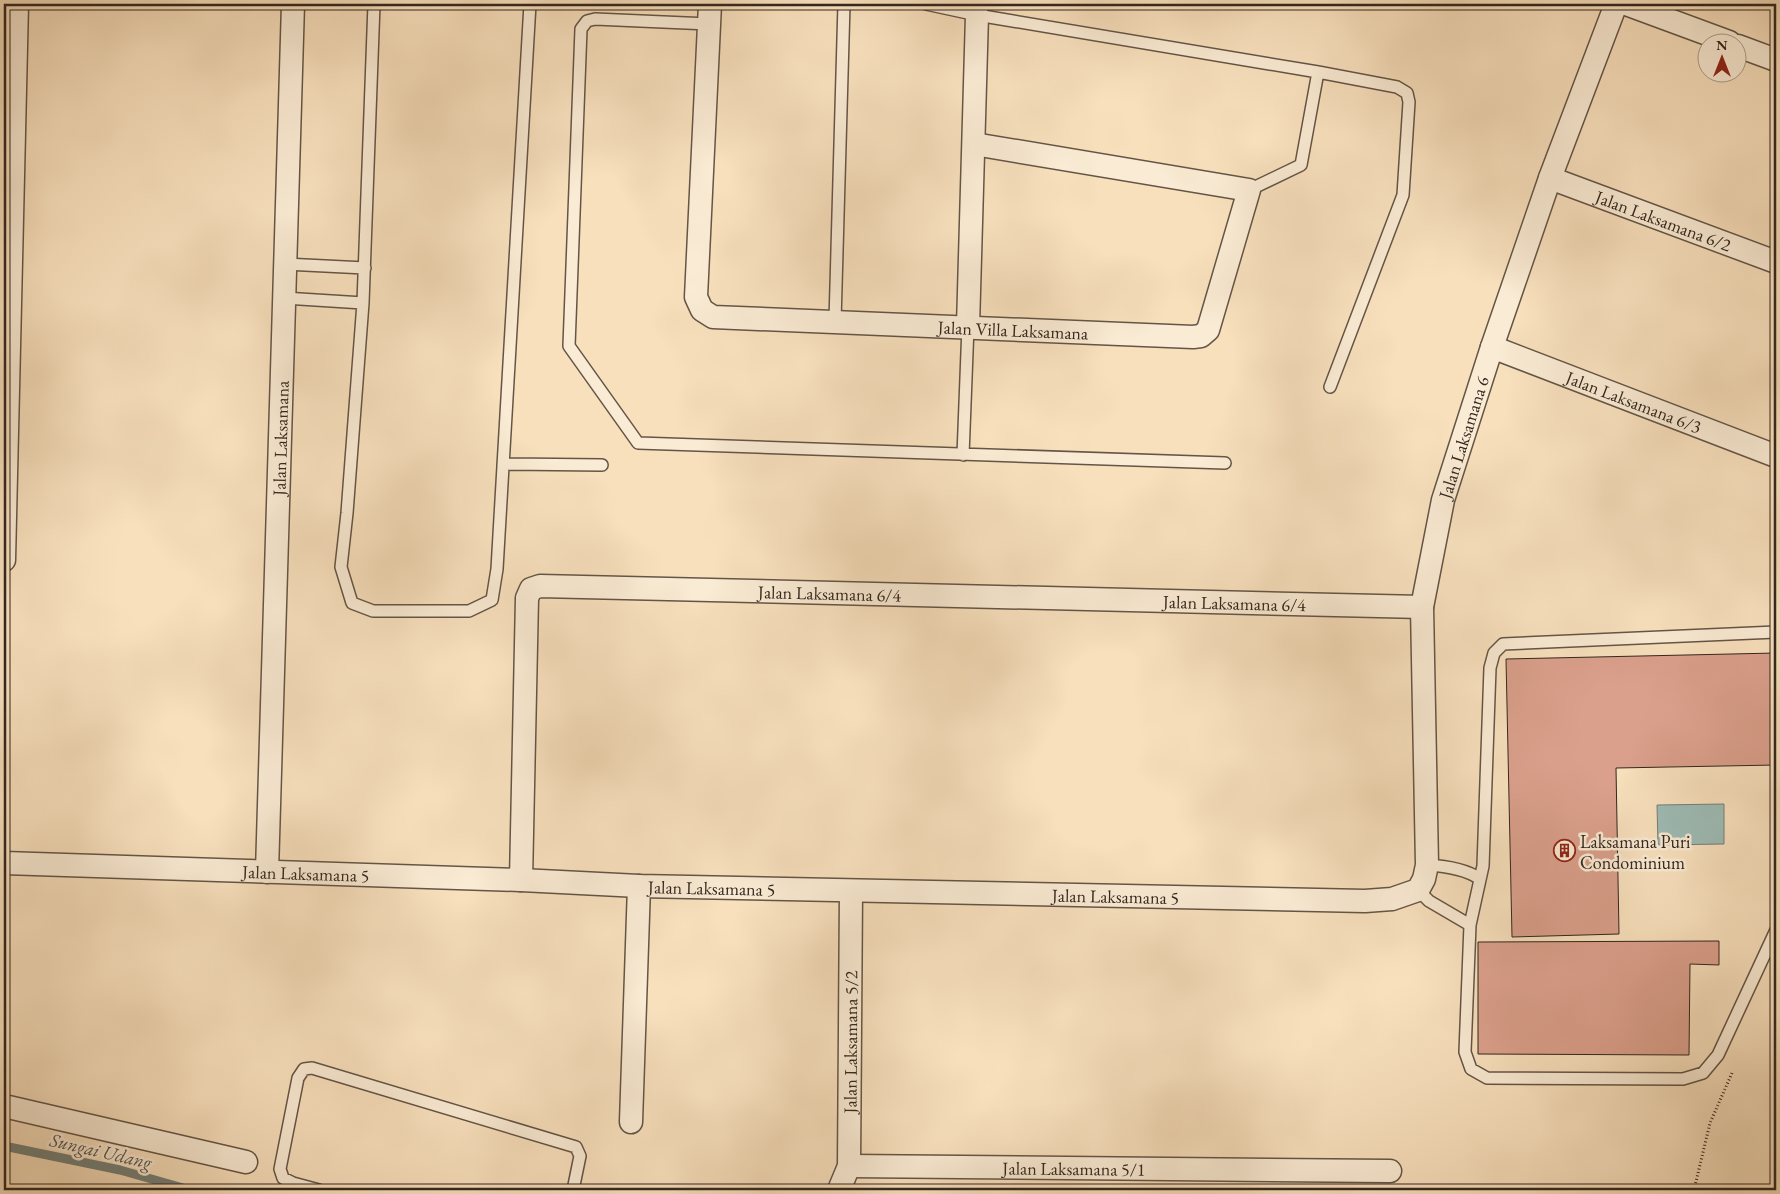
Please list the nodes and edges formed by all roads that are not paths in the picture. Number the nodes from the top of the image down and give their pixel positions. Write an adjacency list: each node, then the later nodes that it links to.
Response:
1 (17, 4): 21 (street)
2 (293, 4): 19 (street, Jalan Laksamana)
3 (374, 4): 20 (lane)
4 (530, 4): 32 (lane)
5 (844, 4): 24 (lane)
6 (926, 4): 10 (lane)
7 (1616, 4): 16 (street, Jalan Laksamana 6)
8 (1626, 4): 11 (street)
9 (709, 14): 24 (street, Jalan Villa Laksamana); 29 (lane)
10 (977, 15): 14 (lane); 15 (street)
11 (1703, 32)
12 (1748, 50): 13 (street)
13 (1776, 60)
14 (1318, 72): 17 (lane); 27 (lane)
15 (974, 144): 17 (street); 25 (street)
16 (1550, 178): 18 (street, Jalan Laksamana 6/2); 26 (street, Jalan Laksamana 6)
17 (1249, 190): 25 (street, Jalan Villa Laksamana)
18 (1776, 262)
19 (285, 264): 20 (lane); 22 (street, Jalan Laksamana)
20 (365, 268): 23 (lane)
21 (7, 276): 28 (street)
22 (284, 298): 23 (lane); 39 (street, Jalan Laksamana)
23 (363, 303): 32 (lane)
24 (835, 321): 25 (street, Jalan Villa Laksamana)
25 (968, 326): 29 (lane)
26 (1492, 347): 30 (street, Jalan Laksamana 6/3); 35 (street, Jalan Laksamana 6)
27 (1330, 387)
28 (5, 417): 34 (street)
29 (963, 455): 31 (lane)
30 (1776, 456)
31 (1225, 463)
32 (503, 464): 33 (lane)
33 (602, 465)
34 (4, 560)
35 (1422, 607): 38 (street, Jalan Laksamana 6); 41 (street, Jalan Laksamana 6/4)
36 (1776, 632): 40 (lane)
37 (4, 863): 39 (street, Jalan Laksamana 5)
38 (1427, 865): 40 (lane); 43 (street, Jalan Laksamana 6)
39 (267, 872): 41 (street, Jalan Laksamana 5)
40 (1480, 879): 45 (lane)
41 (521, 880): 42 (street, Jalan Laksamana 5)
42 (639, 886): 44 (street, Jalan Laksamana 5); 48 (street)
43 (1418, 890): 44 (street, Jalan Laksamana 5); 45 (lane)
44 (851, 892): 50 (street, Jalan Laksamana 5/2)
45 (1470, 925): 46 (lane)
46 (1776, 930)
47 (4, 1106): 49 (street)
48 (632, 1122)
49 (246, 1162)
50 (848, 1166): 51 (street, Jalan Laksamana 5/1); 54 (street, Jalan Laksamana 5/2)
51 (1390, 1171)
52 (319, 1190): 53 (lane)
53 (573, 1190)
54 (839, 1190)

